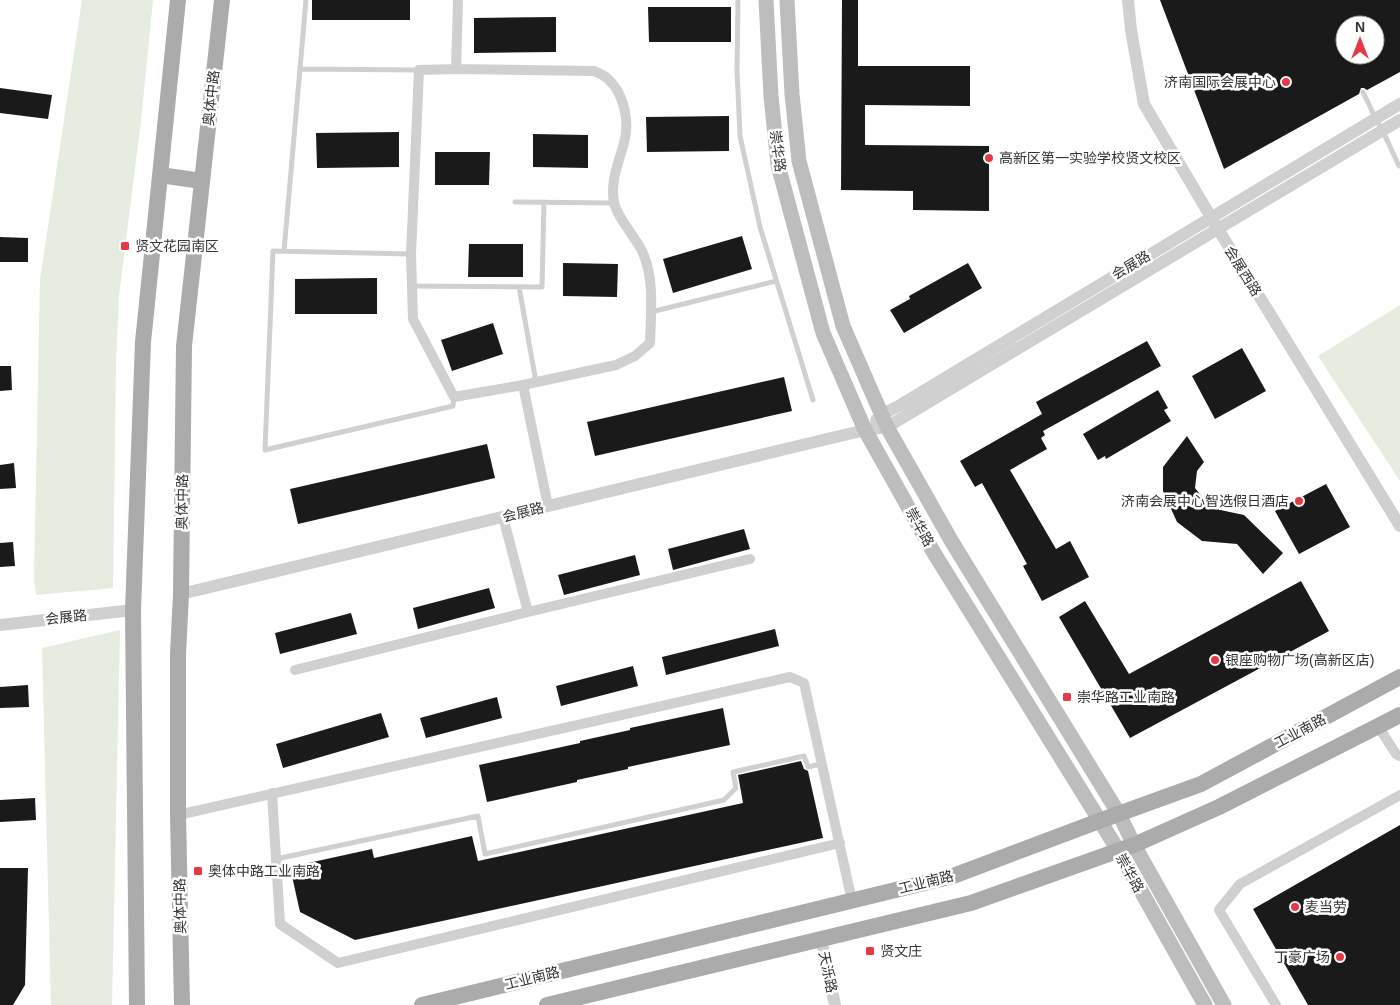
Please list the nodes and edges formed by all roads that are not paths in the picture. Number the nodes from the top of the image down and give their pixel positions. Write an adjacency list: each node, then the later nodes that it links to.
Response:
1 (178, 0): 16 (main road)
2 (222, 0): 17 (main road, 奥体中路)
3 (306, 0): 9 (lane)
4 (458, 0): 10 (street)
5 (738, 0): 25 (lane)
6 (766, 0): 34 (main road, 崇华路)
7 (787, 0): 33 (main road, 崇华路)
8 (1128, 0): 21 (street, 会展西路)
9 (300, 69): 11 (lane); 23 (lane)
10 (456, 69): 11 (street); 20 (street)
11 (419, 70): 24 (street)
12 (1363, 92): 15 (lane, bridge)
13 (1400, 104): 21 (street, 会展路)
14 (1400, 120): 22 (street, 会展路)
15 (1399, 166)
16 (160, 175): 17 (main road); 40 (main road)
17 (202, 181): 39 (main road, 奥体中路)
18 (515, 202): 19 (lane)
19 (544, 202): 20 (lane); 27 (lane)
20 (614, 202): 28 (street)
21 (1211, 217): 22 (street, 会展西路); 33 (street, 会展路)
22 (1218, 229): 33 (street, 会展路); 37 (street, 会展西路)
23 (284, 251): 24 (lane); 31 (lane)
24 (411, 254): 26 (street)
25 (776, 281): 28 (lane); 32 (lane)
26 (412, 286): 27 (lane); 31 (street)
27 (519, 287): 29 (lane)
28 (651, 312): 29 (street)
29 (536, 382): 30 (street)
30 (523, 385): 31 (street); 35 (street)
31 (454, 396)
32 (813, 400)
33 (884, 421): 34 (street, 会展路); 51 (main road, 崇华路)
34 (865, 430): 35 (street, 会展路); 53 (main road, 崇华路)
35 (548, 506): 36 (street, 会展路)
36 (503, 517): 39 (street, 会展路); 41 (street)
37 (1400, 526)
38 (750, 559): 41 (street)
39 (181, 594): 52 (main road, 奥体中路)
40 (132, 610): 42 (street, 会展路); 61 (main road)
41 (528, 612): 43 (street)
42 (0, 625)
43 (295, 670)
44 (1400, 678): 51 (main road, 工业南路)
45 (1400, 715): 46 (main road)
46 (1378, 726): 47 (street); 55 (main road)
47 (1400, 756)
48 (822, 763): 49 (street); 54 (street); 57 (lane)
49 (272, 793): 52 (street); 57 (street)
50 (1400, 795): 60 (street)
51 (1119, 814): 53 (main road, 工业南路); 55 (main road, 崇华路)
52 (178, 815): 62 (main road, 奥体中路)
53 (1099, 820): 56 (main road, 崇华路); 58 (main road, 工业南路)
54 (840, 843): 57 (street); 58 (street)
55 (1134, 845): 56 (main road); 67 (main road, 崇华路)
56 (1118, 850): 59 (main road); 66 (main road, 崇华路)
57 (275, 859)
58 (852, 901): 63 (main road, 工业南路)
59 (821, 939): 64 (main road); 65 (street, 天泺路)
60 (1272, 1004)
61 (137, 1005)
62 (182, 1005)
63 (422, 1005)
64 (546, 1005)
65 (835, 1005)
66 (1205, 1005)
67 (1224, 1005)

